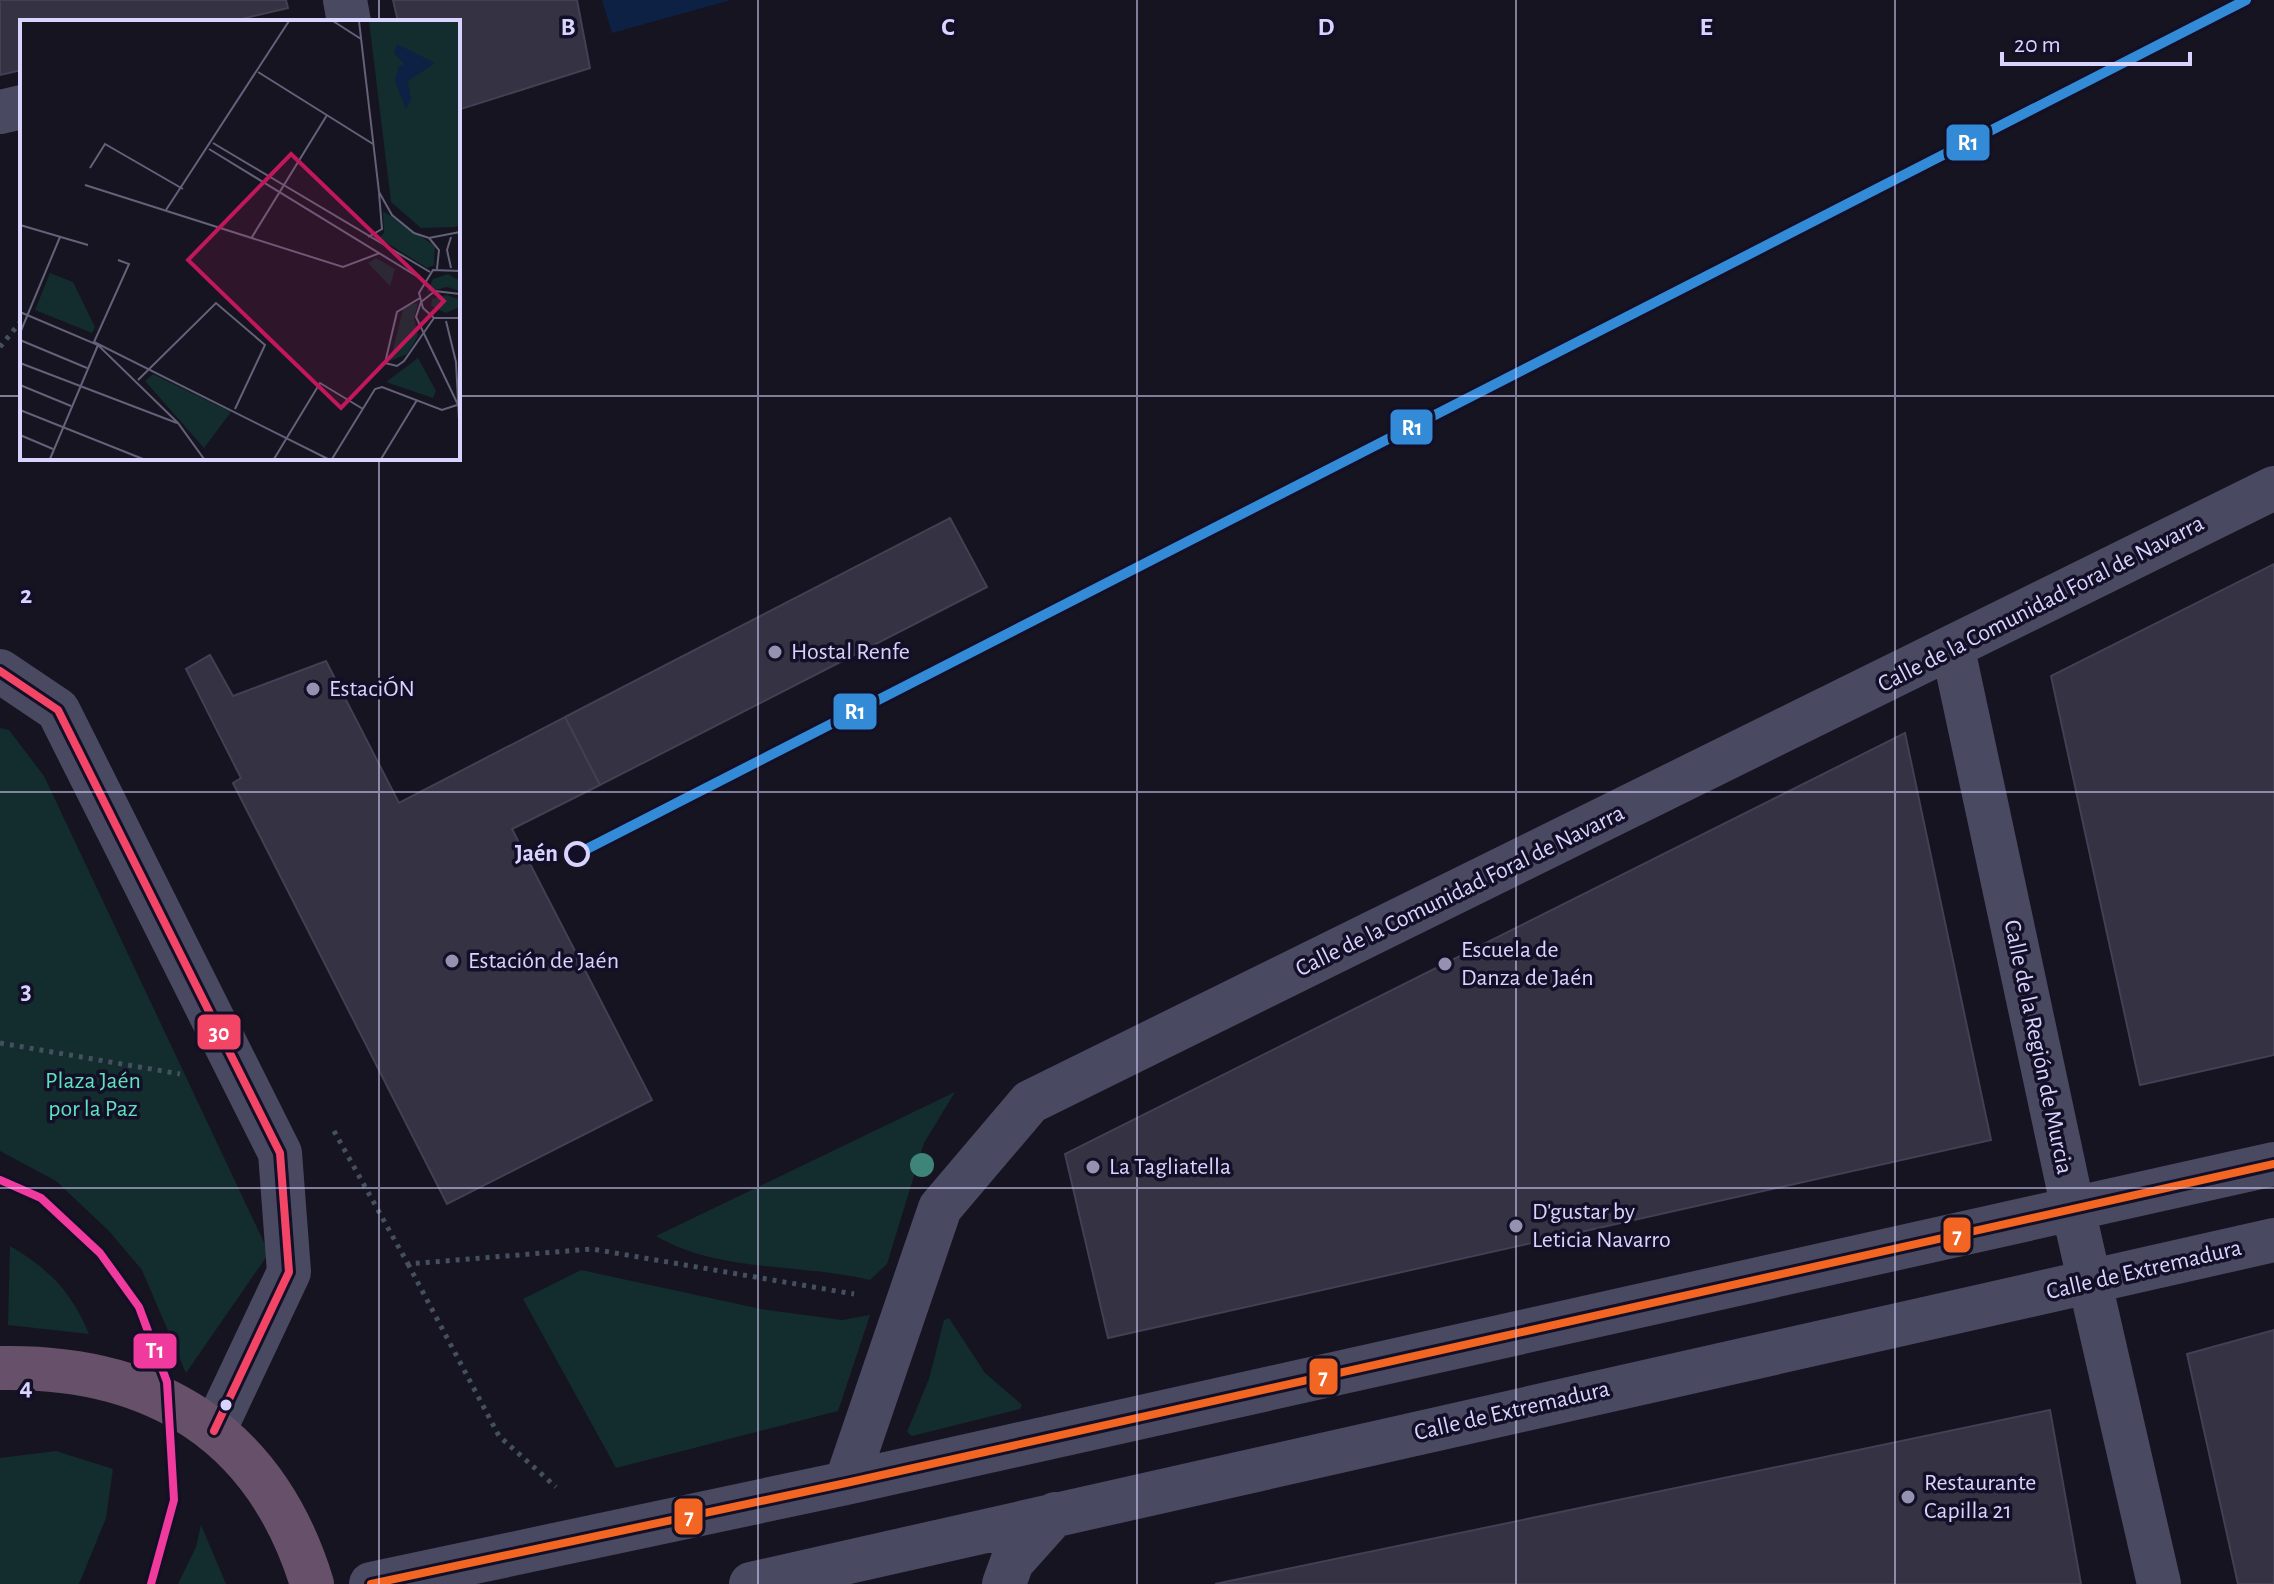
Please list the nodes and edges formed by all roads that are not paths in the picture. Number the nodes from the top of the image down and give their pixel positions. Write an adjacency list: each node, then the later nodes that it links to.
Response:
1 (345, 0): 2 (street)
2 (349, 20)
3 (20, 107): 4 (street)
4 (0, 112)
5 (2274, 488): 6 (street, Calle de la Comunidad Foral de Navarra)
6 (1953, 649): 9 (street, Calle de la Región de Murcia); 14 (street, Calle de la Comunidad Foral de Navarra)
7 (0, 671): 13 (street)
8 (2274, 1164): 9 (street)
9 (2073, 1209): 11 (street, Calle de la Región de Murcia); 14 (street)
10 (2274, 1240): 11 (street, Calle de Extremadura)
11 (2093, 1282): 15 (street, Calle de Extremadura); 20 (street, Calle de la Región de Murcia)
12 (0, 1368): 13 (highway)
13 (214, 1431): 16 (highway)
14 (846, 1483): 17 (street)
15 (1055, 1514): 18 (street, Calle de Extremadura); 19 (street)
16 (312, 1584)
17 (371, 1584)
18 (751, 1584)
19 (1004, 1584)
20 (2159, 1584)

